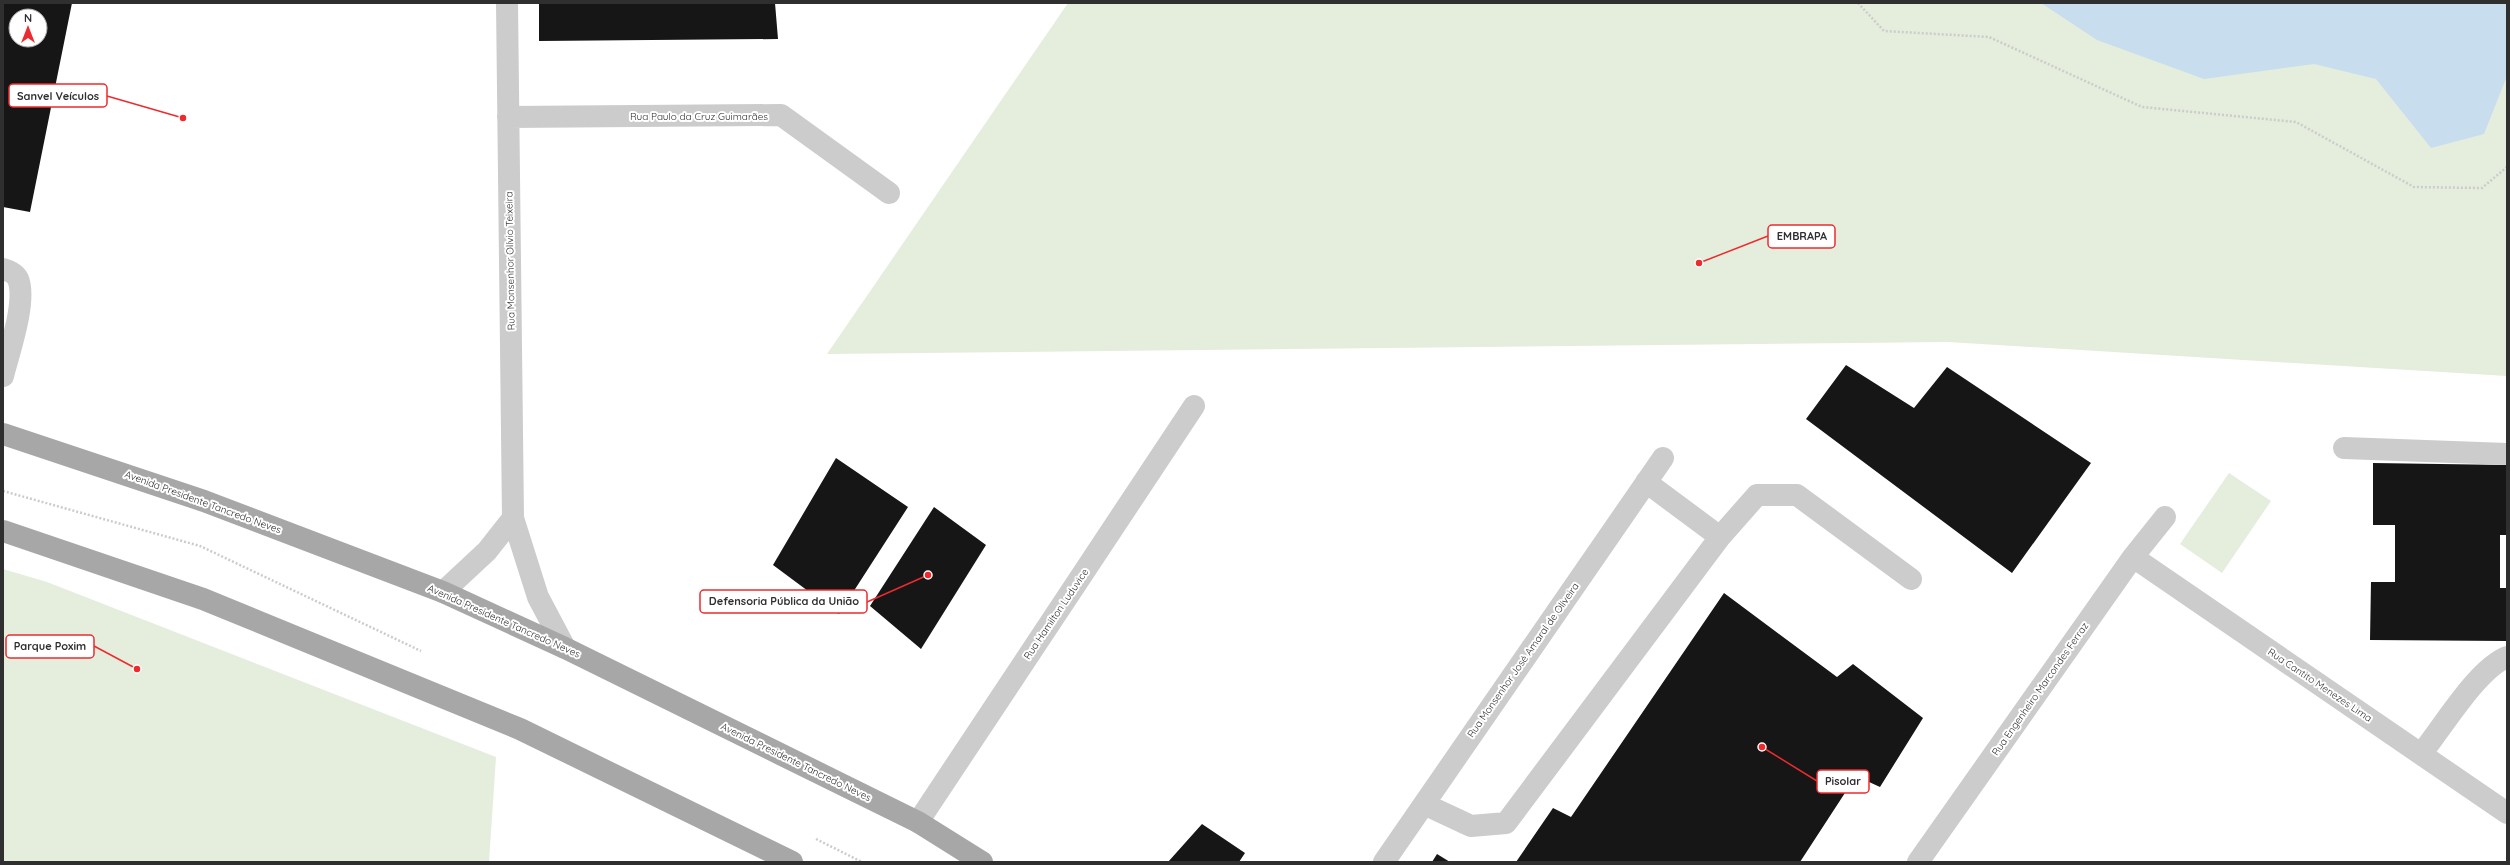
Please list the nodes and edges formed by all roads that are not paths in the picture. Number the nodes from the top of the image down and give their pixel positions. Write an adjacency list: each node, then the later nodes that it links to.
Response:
1 (507, 3): 2 (street, Rua Monsenhor Olívio Teixeira)
2 (508, 116): 3 (street, Rua Paulo da Cruz Guimarães); 14 (street, Rua Monsenhor Olívio Teixeira)
3 (889, 192)
4 (3, 269): 5 (street)
5 (7, 339): 6 (street)
6 (3, 376)
7 (1194, 406): 25 (street, Rua Hamilton Luduvice)
8 (3, 434): 19 (main road, Avenida Presidente Tancredo Neves)
9 (2344, 448): 10 (street)
10 (2507, 454)
11 (1662, 458): 12 (street, Rua Monsenhor José Amaral de Oliveira)
12 (1646, 482): 16 (street); 23 (street, Rua Monsenhor José Amaral de Oliveira)
13 (2165, 517): 17 (street, Rua Engenheiro Marcondes Ferraz)
14 (513, 518): 19 (street); 20 (street, Rua Monsenhor Olívio Teixeira)
15 (3, 531): 26 (main road)
16 (1720, 537): 18 (street); 23 (street)
17 (2133, 557): 22 (street, Rua Cantito Menezes Lima); 29 (street, Rua Engenheiro Marcondes Ferraz)
18 (1911, 579)
19 (443, 592): 20 (main road, Avenida Presidente Tancredo Neves)
20 (565, 648): 25 (main road, Avenida Presidente Tancredo Neves)
21 (2507, 657): 22 (street)
22 (2421, 754): 24 (street, Rua Cantito Menezes Lima)
23 (1424, 804): 28 (street, Rua Monsenhor José Amaral de Oliveira)
24 (2507, 813)
25 (918, 822): 27 (main road, Avenida Presidente Tancredo Neves)
26 (792, 862)
27 (982, 862)
28 (1384, 862)
29 (1918, 862)

